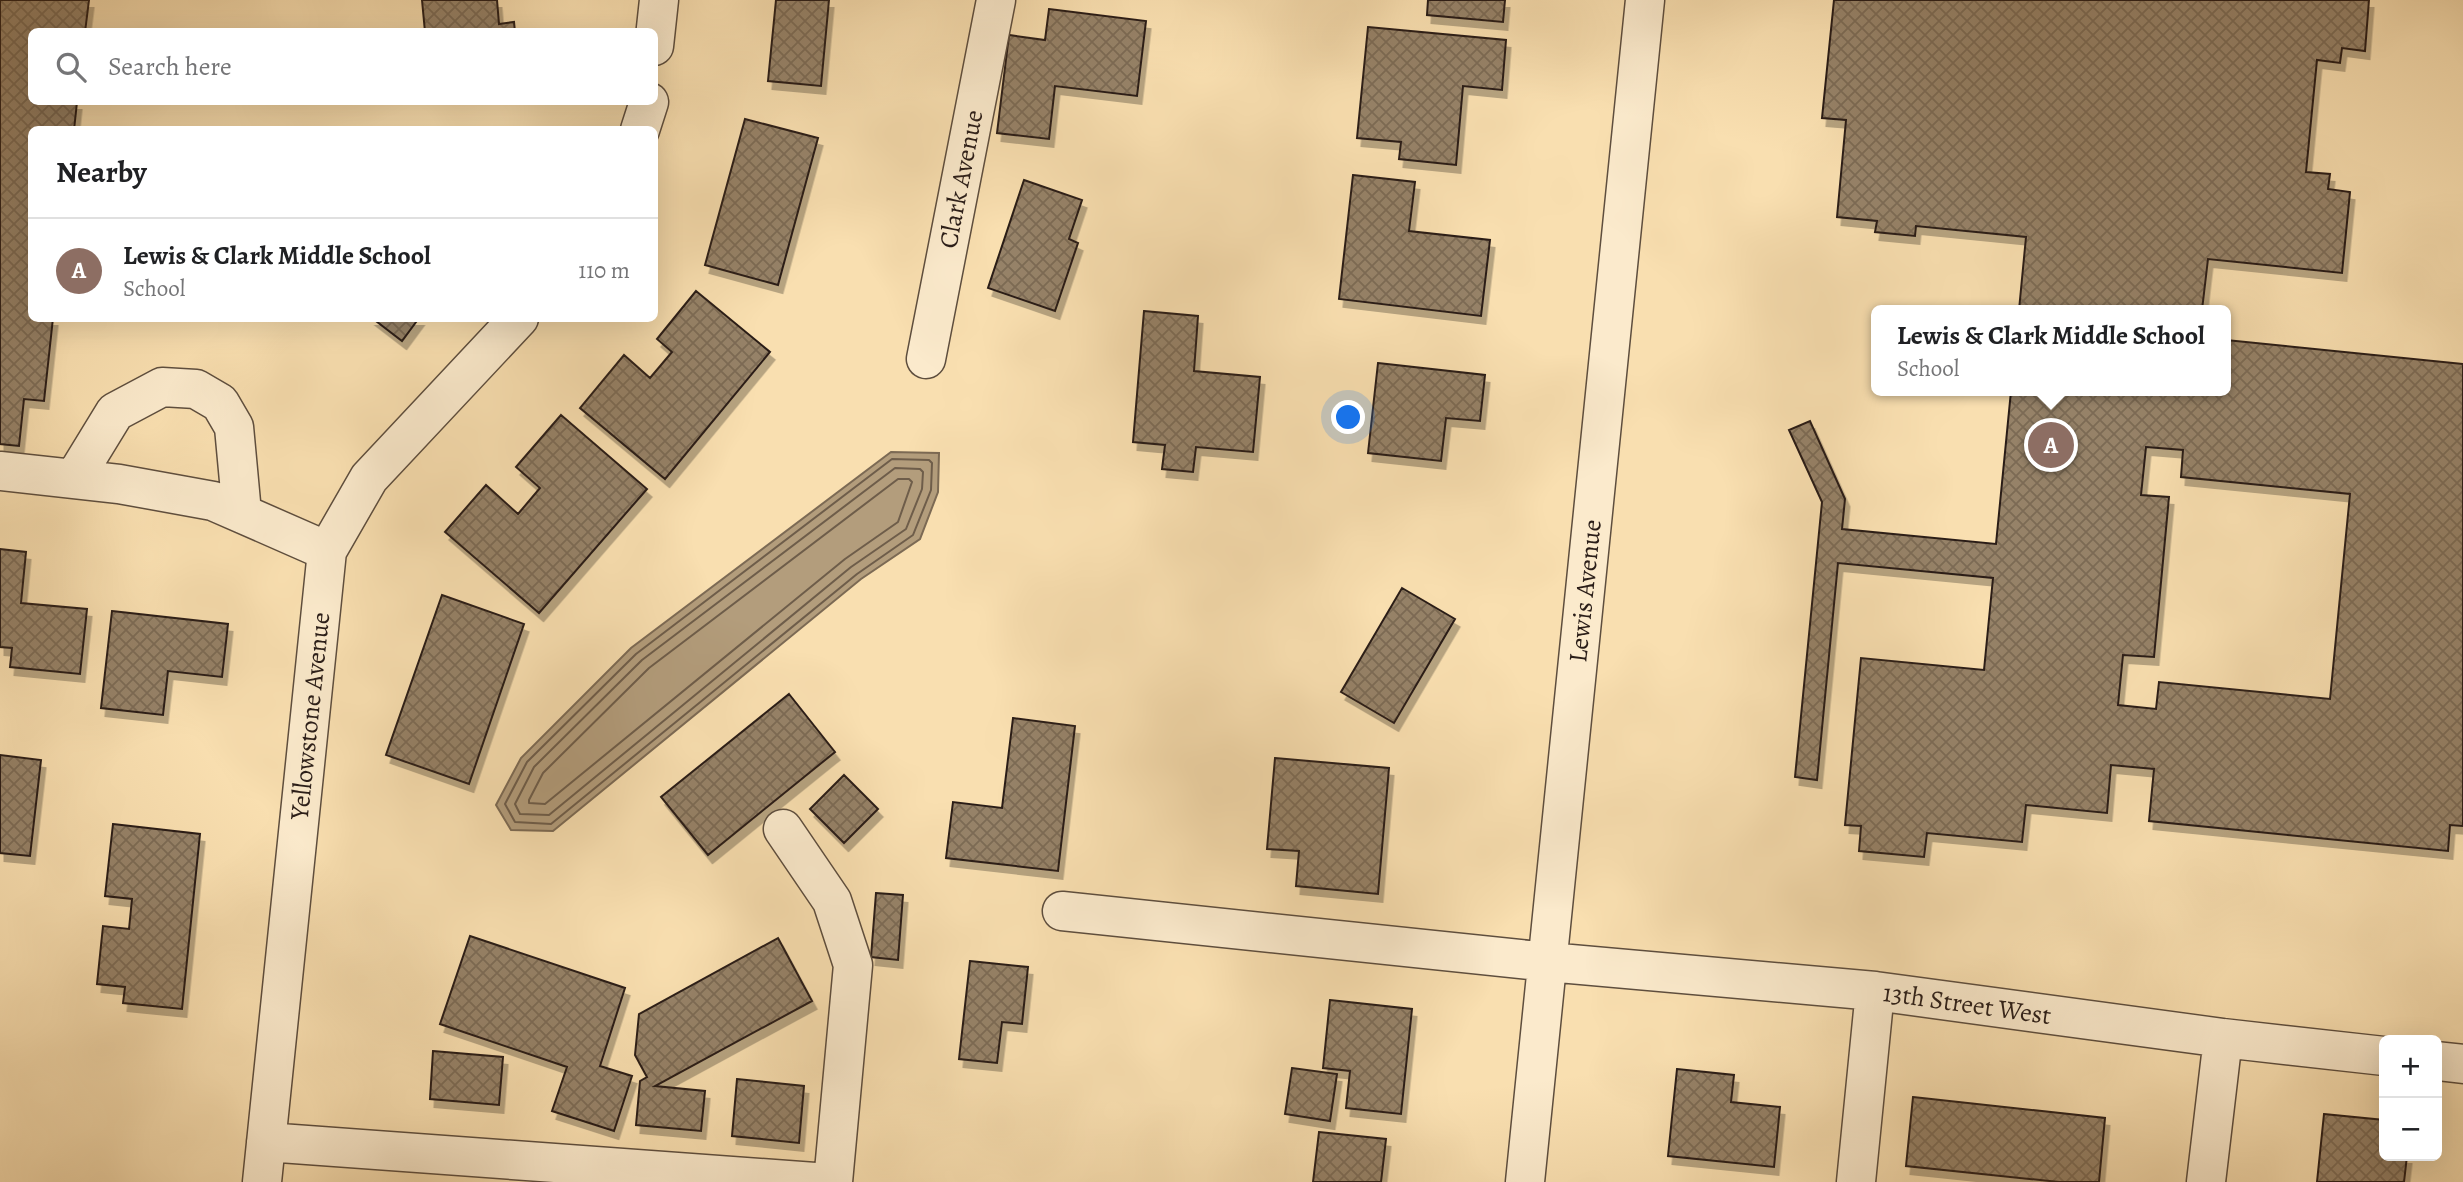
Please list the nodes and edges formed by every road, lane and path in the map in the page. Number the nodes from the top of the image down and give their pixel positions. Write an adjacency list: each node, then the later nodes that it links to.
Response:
1 (659, 0): 4 (street)
2 (996, 0): 8 (street, Clark Avenue)
3 (1645, 0): 15 (street, Lewis Avenue)
4 (656, 28)
5 (648, 105): 6 (street)
6 (641, 126)
7 (515, 322): 12 (street, Yellowstone Avenue)
8 (926, 359)
9 (0, 471): 10 (street)
10 (74, 479): 11 (street); 11 (street)
11 (242, 513): 12 (street)
12 (327, 551): 21 (street, Yellowstone Avenue)
13 (783, 829): 24 (street)
14 (1062, 911): 15 (street, 13th Street West)
15 (1548, 962): 16 (street, 13th Street West); 25 (street, Lewis Avenue)
16 (1875, 991): 17 (street, 13th Street West); 26 (street)
17 (2223, 1038): 18 (street, 13th Street West); 27 (street)
18 (2379, 1055)
19 (2442, 1062): 20 (street)
20 (2463, 1064)
21 (266, 1142): 22 (street, Yellowstone Avenue); 23 (street)
22 (262, 1182)
23 (816, 1182)
24 (833, 1182)
25 (1525, 1182)
26 (1856, 1182)
27 (2206, 1182)

